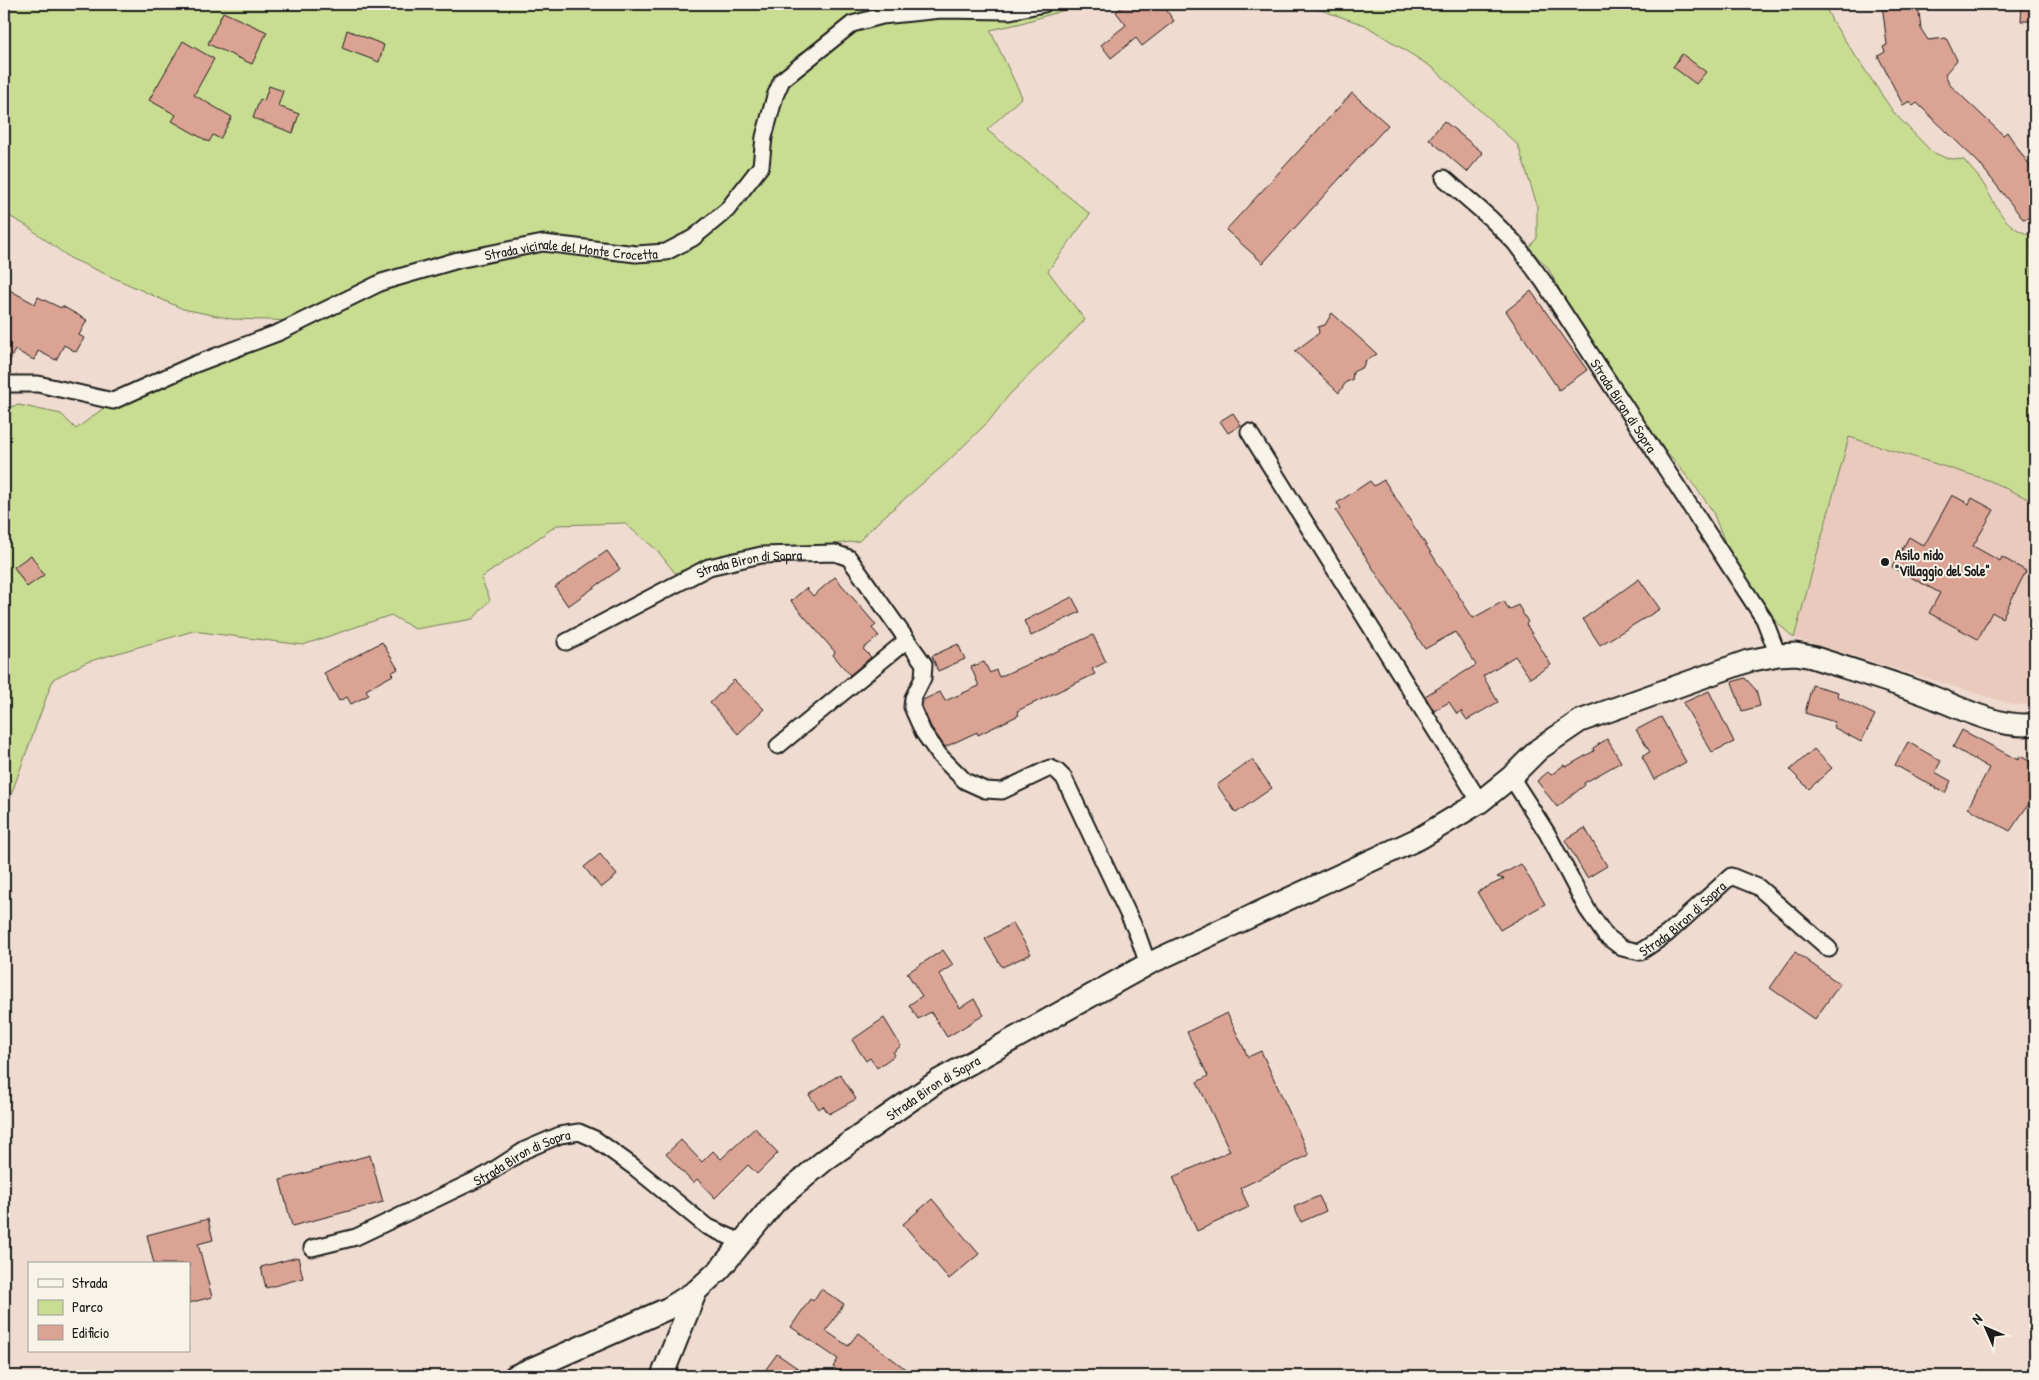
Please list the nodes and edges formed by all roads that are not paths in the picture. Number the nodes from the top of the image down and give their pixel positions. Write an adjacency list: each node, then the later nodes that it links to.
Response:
1 (1044, 4): 3 (street, Strada vicinale del Monte Crocetta)
2 (1444, 178): 7 (street, Strada Biron di Sopra)
3 (4, 384)
4 (1249, 432): 11 (street)
5 (907, 640): 6 (street, Strada Biron di Sopra); 9 (street); 13 (street, Strada Biron di Sopra)
6 (566, 642)
7 (1778, 655): 8 (street, Strada Biron di Sopra); 10 (street, Strada Biron di Sopra)
8 (2035, 724)
9 (778, 746)
10 (1511, 777): 11 (street, Strada Biron di Sopra); 12 (street, Strada Biron di Sopra)
11 (1480, 802): 13 (street, Strada Biron di Sopra)
12 (1829, 949)
13 (1148, 964): 14 (street, Strada Biron di Sopra)
14 (741, 1242): 15 (street, Strada Biron di Sopra); 16 (street, Strada Biron di Sopra)
15 (312, 1248)
16 (696, 1291): 17 (street, Strada Biron di Sopra); 18 (street)
17 (515, 1376)
18 (662, 1376)

